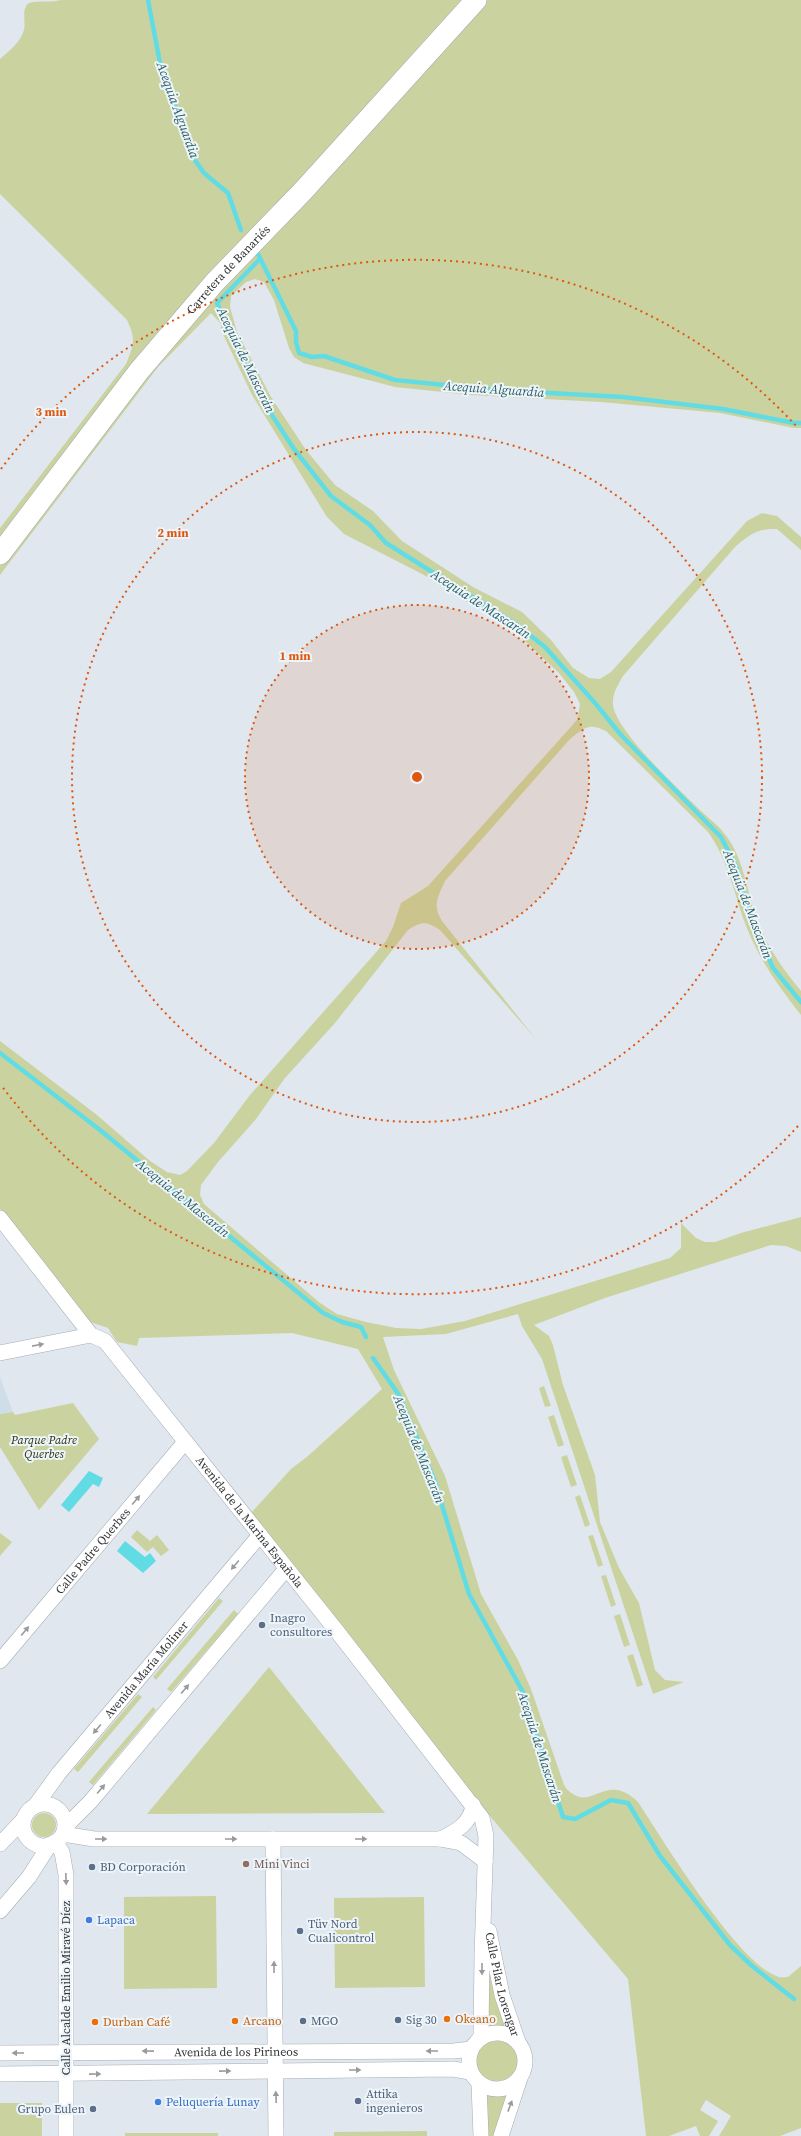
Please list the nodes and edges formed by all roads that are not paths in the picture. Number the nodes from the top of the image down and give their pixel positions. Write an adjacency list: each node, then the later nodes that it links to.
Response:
1 (476, 0): 2 (street, Carretera de Banariés)
2 (0, 554)
3 (0, 1218): 4 (street, Avenida de la Marina Española)
4 (90, 1335): 5 (street, one-way to 4); 6 (street, Avenida de la Marina Española)
5 (0, 1353)
6 (185, 1442): 7 (street, Avenida de la Marina Española); 9 (street, Calle Padre Querbes, one-way to 6)
7 (260, 1535): 8 (street, Avenida de la Marina Española); 11 (street, Avenida María Moliner, one-way to 11)
8 (286, 1569): 10 (street, Avenida de la Marina Española); 14 (street, one-way to 8)
9 (0, 1660)
10 (473, 1805): 13 (street, Avenida de la Marina Española); 16 (street)
11 (35, 1806): 12 (street); 14 (street)
12 (24, 1819): 14 (street); 17 (street)
13 (486, 1836): 18 (street, Calle Pilar Lorengar)
14 (58, 1837): 15 (street, one-way to 15); 20 (street); 24 (street, Calle Alcalde Emilio Miravé Díez, one-way to 24)
15 (273, 1839): 16 (street, one-way to 16); 25 (street, one-way to 15)
16 (440, 1839): 18 (street)
17 (0, 1844)
18 (485, 1861): 19 (street, Calle Pilar Lorengar)
19 (485, 1902): 21 (street, Calle Pilar Lorengar, one-way to 21); 22 (street, Calle Pilar Lorengar)
20 (0, 1911)
21 (482, 2037): 22 (street); 23 (street)
22 (518, 2042): 31 (street)
23 (471, 2049): 25 (street, Avenida de los Pirineos, one-way to 25); 28 (street)
24 (67, 2052): 25 (street, Avenida de los Pirineos, one-way to 24); 26 (street, Avenida de los Pirineos, one-way to 26); 30 (street, Calle Alcalde Emilio Miravé Díez)
25 (275, 2052): 27 (street)
26 (0, 2053)
27 (275, 2071): 28 (street, Avenida de los Pirineos, one-way to 28); 30 (street, Avenida de los Pirineos, one-way to 27); 34 (street, one-way to 27)
28 (470, 2072): 32 (street)
29 (0, 2074): 30 (street, Avenida de los Pirineos)
30 (66, 2074): 33 (street, Calle Alcalde Emilio Miravé Díez)
31 (521, 2076): 32 (street); 36 (street, one-way to 31)
32 (480, 2084): 35 (street)
33 (66, 2136)
34 (276, 2136)
35 (481, 2136)
36 (501, 2136)

